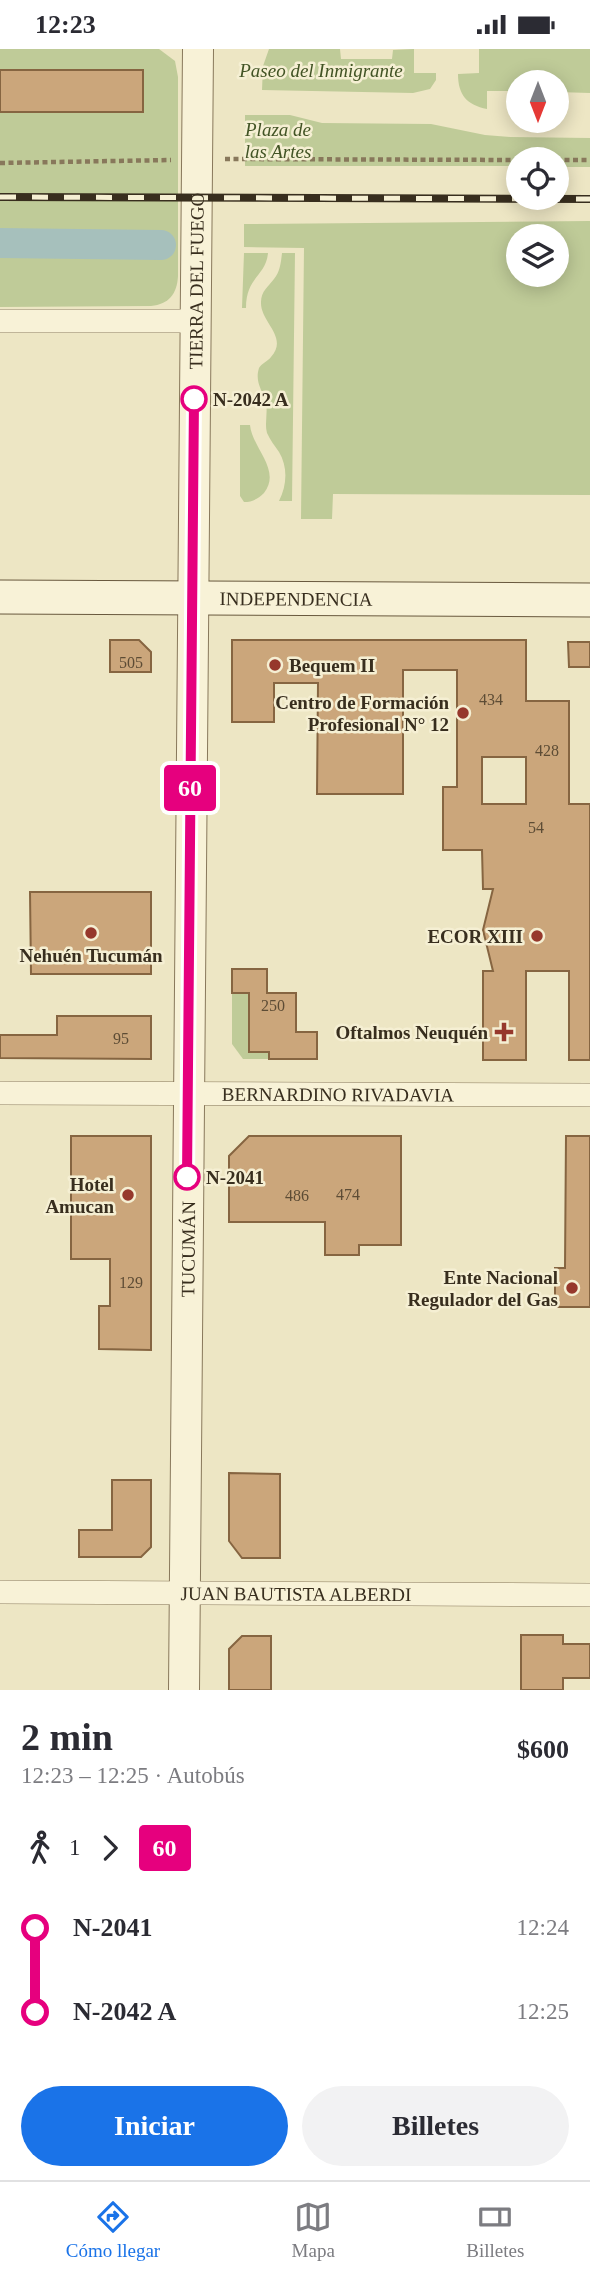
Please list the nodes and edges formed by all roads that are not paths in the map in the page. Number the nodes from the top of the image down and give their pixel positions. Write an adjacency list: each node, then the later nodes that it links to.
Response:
1 (198, 49): 3 (street, TIERRA DEL FUEGO)
2 (0, 321): 3 (street)
3 (195, 321): 5 (street, TIERRA DEL FUEGO)
4 (0, 597): 5 (main road, INDEPENDENCIA)
5 (192, 598): 6 (main road, INDEPENDENCIA); 8 (street, TUCUMÁN)
6 (590, 600)
7 (0, 1093): 8 (street, BERNARDINO RIVADAVIA)
8 (188, 1094): 9 (street, BERNARDINO RIVADAVIA); 11 (street, TUCUMÁN)
9 (590, 1095)
10 (0, 1592): 11 (street, JUAN BAUTISTA ALBERDI)
11 (185, 1593): 12 (street, JUAN BAUTISTA ALBERDI); 13 (street, TUCUMÁN)
12 (590, 1595)
13 (184, 1690)

